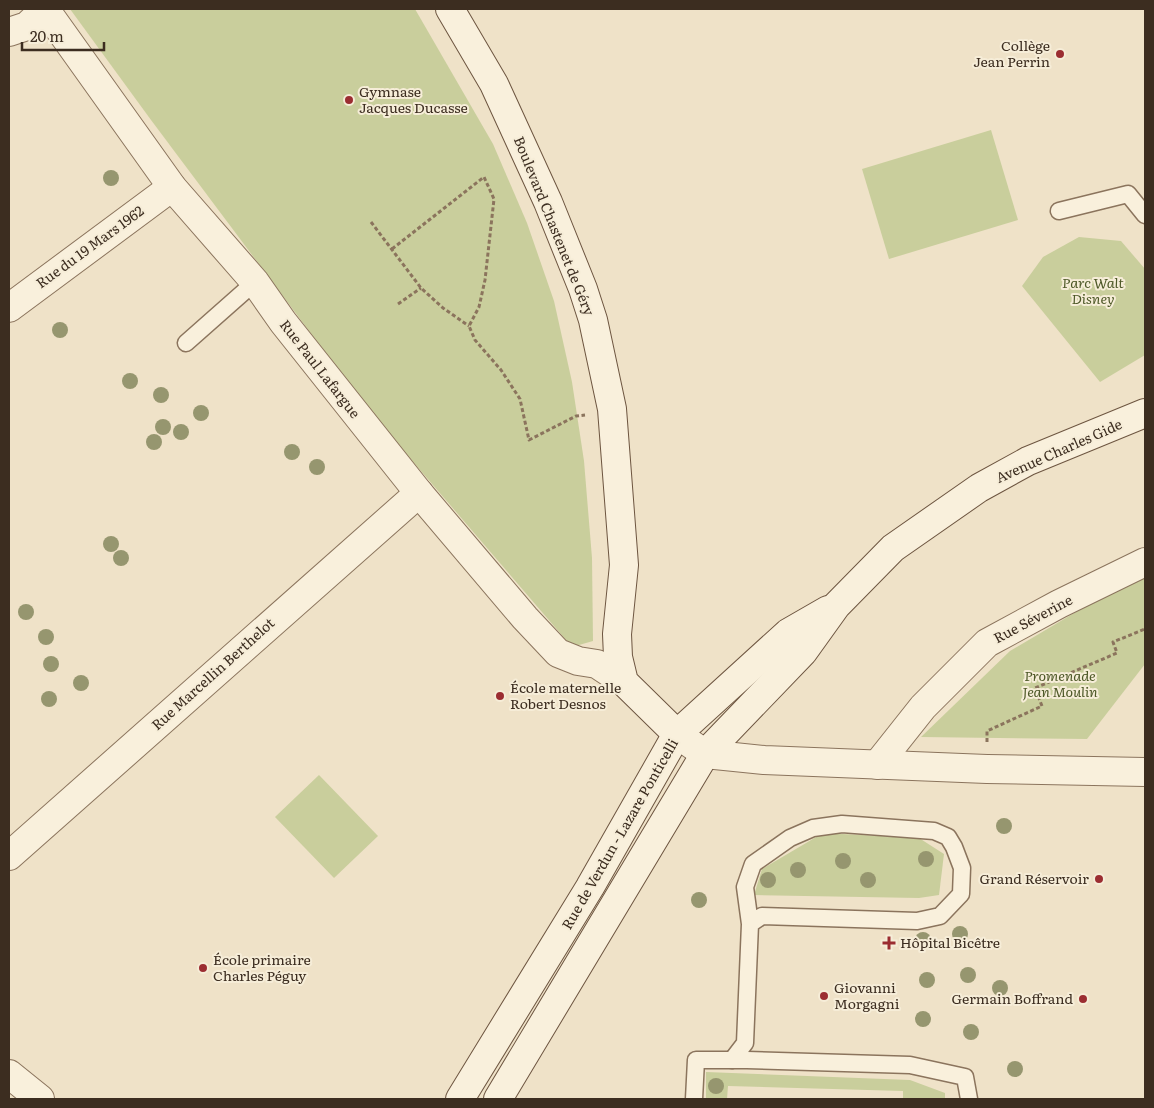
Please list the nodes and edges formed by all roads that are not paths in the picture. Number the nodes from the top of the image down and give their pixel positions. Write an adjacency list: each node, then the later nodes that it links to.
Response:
1 (450, 9): 14 (street, Boulevard Chastenet de Géry)
2 (47, 11): 3 (street); 4 (street, Rue Paul Lafargue)
3 (9, 32)
4 (172, 187): 7 (street, Rue Paul Lafargue); 8 (street, Rue du 19 Mars 1962)
5 (1060, 211): 6 (lane)
6 (1145, 215)
7 (255, 282): 9 (lane); 11 (street, Rue Paul Lafargue)
8 (9, 308)
9 (186, 343)
10 (1145, 413): 13 (street, Avenue Charles Gide)
11 (419, 492): 14 (street, Rue Paul Lafargue); 19 (street, Rue Marcellin Berthelot)
12 (1145, 562): 17 (street, Rue Séverine)
13 (836, 606): 15 (street, Avenue Charles Gide); 16 (street, Avenue Charles Gide)
14 (624, 682): 15 (street)
15 (677, 734): 16 (street, Rue de Verdun - Lazare Ponticelli); 24 (street, Rue de Verdun - Lazare Ponticelli)
16 (705, 754): 17 (street); 25 (street)
17 (877, 765): 18 (street)
18 (1145, 772)
19 (9, 856)
20 (750, 924): 20 (lane); 21 (lane)
21 (732, 1060): 26 (lane); 27 (lane)
22 (9, 1074): 23 (street)
23 (40, 1099)
24 (460, 1099)
25 (498, 1099)
26 (694, 1099)
27 (969, 1099)

